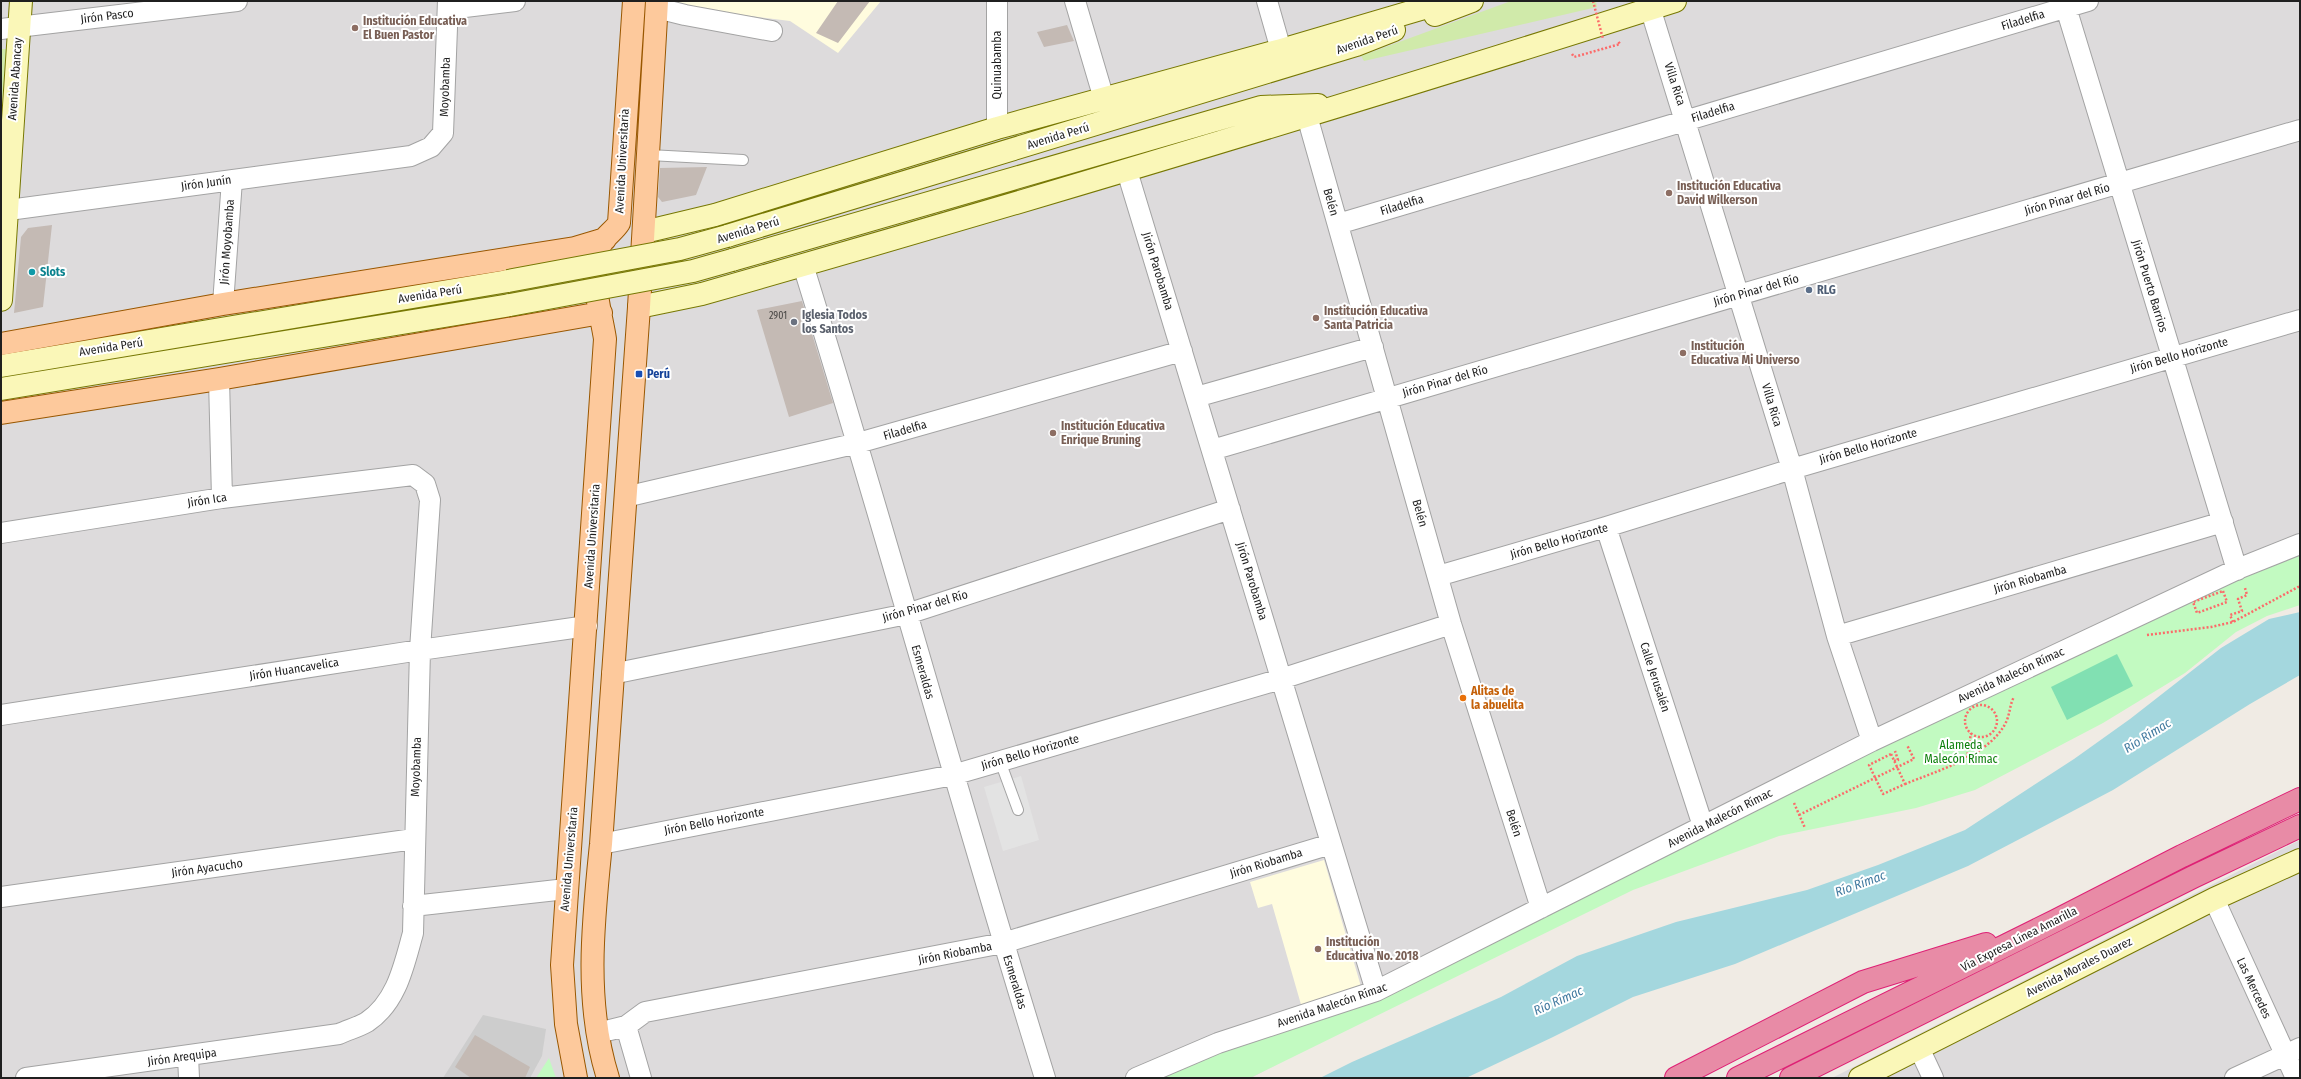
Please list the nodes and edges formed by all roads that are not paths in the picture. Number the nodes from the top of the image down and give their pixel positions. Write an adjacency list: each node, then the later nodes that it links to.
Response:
1 (21, 1): 16 (main road, Avenida Abancay)
2 (236, 1): 16 (street, Jirón Pasco)
3 (515, 1): 14 (street)
4 (634, 1): 34 (main road, Avenida Universitaria)
5 (997, 1): 23 (street, Quinuabamba)
6 (1075, 1): 19 (street)
7 (1267, 1): 18 (street)
8 (1448, 1): 18 (main road, Avenida Perú)
9 (1472, 1): 46 (main road, Avenida Perú, bridge)
10 (1675, 1): 15 (main road, Avenida Perú)
11 (2088, 1): 13 (street, Filadelfia)
12 (657, 4): 17 (street); 25 (main road)
13 (2065, 4): 22 (street, Filadelfia); 30 (street, Jirón Puerto Barrios)
14 (448, 5): 26 (street, Moyobamba)
15 (1650, 5): 20 (main road, Avenida Perú); 22 (street, Villa Rica)
16 (10, 28): 31 (main road, Avenida Abancay)
17 (772, 31)
18 (1281, 50): 19 (main road, Avenida Perú)
19 (1104, 99): 23 (main road, Avenida Perú)
20 (1347, 104): 21 (main road, Avenida Perú); 48 (main road, Avenida Perú, bridge)
21 (1307, 116): 28 (main road, Avenida Perú); 32 (street, Belén)
22 (1686, 120): 32 (street, Filadelfia); 36 (street, Villa Rica)
23 (997, 128): 33 (main road, Avenida Perú)
24 (2300, 130): 30 (street, Jirón Pinar del Río)
25 (648, 155): 27 (lane); 33 (main road)
26 (411, 156): 29 (street, Jirón Junín)
27 (743, 160)
28 (1127, 170): 35 (main road, Avenida Perú); 44 (street, Jirón Parobamba)
29 (232, 180): 31 (street, Jirón Junín); 38 (street, Jirón Moyobamba)
30 (2119, 183): 36 (street, Jirón Pinar del Río); 45 (street, Jirón Puerto Barrios)
31 (4, 211): 37 (main road, Avenida Abancay)
32 (1338, 224): 43 (street, Belén)
33 (644, 232): 39 (main road)
34 (605, 239): 38 (main road, Avenida Perú); 40 (main road, Avenida Universitaria)
35 (803, 265): 39 (main road, Avenida Perú); 52 (street, Esmeraldas)
36 (1738, 295): 50 (street, Jirón Pinar del Río); 54 (street, Villa Rica)
37 (1, 300)
38 (223, 304): 42 (main road, Avenida Perú)
39 (639, 307): 56 (main road)
40 (601, 313): 47 (main road); 67 (main road, Avenida Universitaria)
41 (2300, 320): 45 (street, Jirón Bello Horizonte)
42 (1, 344)
43 (1373, 347): 49 (street); 50 (street, Belén)
44 (1182, 351): 49 (street, Jirón Parobamba); 52 (street, Filadelfia)
45 (2172, 357): 54 (street, Jirón Bello Horizonte); 59 (street, Jirón Puerto Barrios)
46 (1, 366)
47 (219, 379): 51 (main road); 57 (street)
48 (1, 389)
49 (1196, 397): 53 (street, Jirón Parobamba)
50 (1388, 398): 53 (street, Jirón Pinar del Río); 64 (street, Belén)
51 (1, 414)
52 (858, 443): 56 (street, Filadelfia); 65 (street, Esmeraldas)
53 (1212, 450): 58 (street, Jirón Parobamba)
54 (1792, 469): 60 (street, Jirón Bello Horizonte); 68 (street, Villa Rica)
55 (413, 475): 57 (street, Jirón Ica); 69 (street, Moyobamba)
56 (625, 497): 70 (main road)
57 (222, 498): 61 (street, Jirón Ica)
58 (1230, 509): 65 (street, Jirón Pinar del Río); 71 (street, Jirón Parobamba)
59 (2223, 522): 63 (street, Jirón Puerto Barrios); 68 (street, Jirón Riobamba)
60 (1606, 527): 64 (street, Jirón Bello Horizonte); 78 (street, Calle Jerusalén)
61 (1, 533)
62 (2300, 544): 63 (street, Avenida Malecón Rímac)
63 (2238, 569): 73 (street, Avenida Malecón Rímac)
64 (1438, 576): 66 (street, Belén)
65 (907, 614): 70 (street, Jirón Pinar del Río); 75 (street, Esmeraldas)
66 (1450, 624): 71 (street, Jirón Bello Horizonte); 88 (street, Belén)
67 (587, 626): 69 (street, Jirón Huancavelica); 84 (main road, Avenida Universitaria)
68 (1837, 636): 73 (street, Villa Rica)
69 (420, 650): 72 (street, Jirón Huancavelica); 80 (street, Moyobamba)
70 (612, 674): 81 (main road)
71 (1282, 679): 74 (street, Jirón Bello Horizonte); 82 (street, Jirón Parobamba)
72 (1, 715)
73 (1872, 741): 78 (street, Avenida Malecón Rímac)
74 (1000, 761): 75 (street, Jirón Bello Horizonte); 77 (lane)
75 (953, 774): 81 (street, Jirón Bello Horizonte); 90 (street, Esmeraldas)
76 (2300, 799): 89 (highway, Vía Expresa Línea Amarilla)
77 (1018, 810)
78 (1703, 826): 88 (street, Avenida Malecón Rímac)
79 (2300, 826): 108 (highway, Vía Expresa Línea Amarilla)
80 (414, 839): 85 (street, Jirón Ayacucho); 87 (street, Moyobamba)
81 (601, 844): 93 (main road)
82 (1331, 844): 90 (street, Jirón Riobamba); 91 (street, Jirón Parobamba)
83 (2300, 860): 86 (main road, Avenida Morales Duarez)
84 (566, 889): 87 (street); 101 (main road, Avenida Universitaria)
85 (1, 897)
86 (2214, 899): 95 (main road, Avenida Morales Duarez); 96 (street, Las Mercedes)
87 (413, 906): 94 (street, Moyobamba)
88 (1541, 908): 91 (street, Avenida Malecón Rímac)
89 (2055, 921): 106 (highway); 107 (highway, Vía Expresa Línea Amarilla)
90 (1003, 943): 92 (street, Jirón Riobamba); 104 (street, Esmeraldas)
91 (1376, 991): 105 (street, Avenida Malecón Rímac)
92 (626, 1026): 93 (street, Jirón Riobamba); 103 (street)
93 (598, 1033): 102 (main road)
94 (339, 1034): 97 (street, Jirón Arequipa)
95 (1919, 1048): 98 (main road, Avenida Morales Duarez); 109 (street)
96 (2292, 1051): 110 (street); 111 (street, Las Mercedes)
97 (188, 1056): 99 (street, Jirón Arequipa); 100 (street)
98 (1864, 1077)
99 (26, 1078)
100 (189, 1078)
101 (576, 1078)
102 (608, 1078)
103 (640, 1078)
104 (1045, 1078)
105 (1136, 1078)
106 (1676, 1078)
107 (1738, 1078)
108 (1791, 1078)
109 (1933, 1078)
110 (2235, 1078)
111 (2296, 1078)

